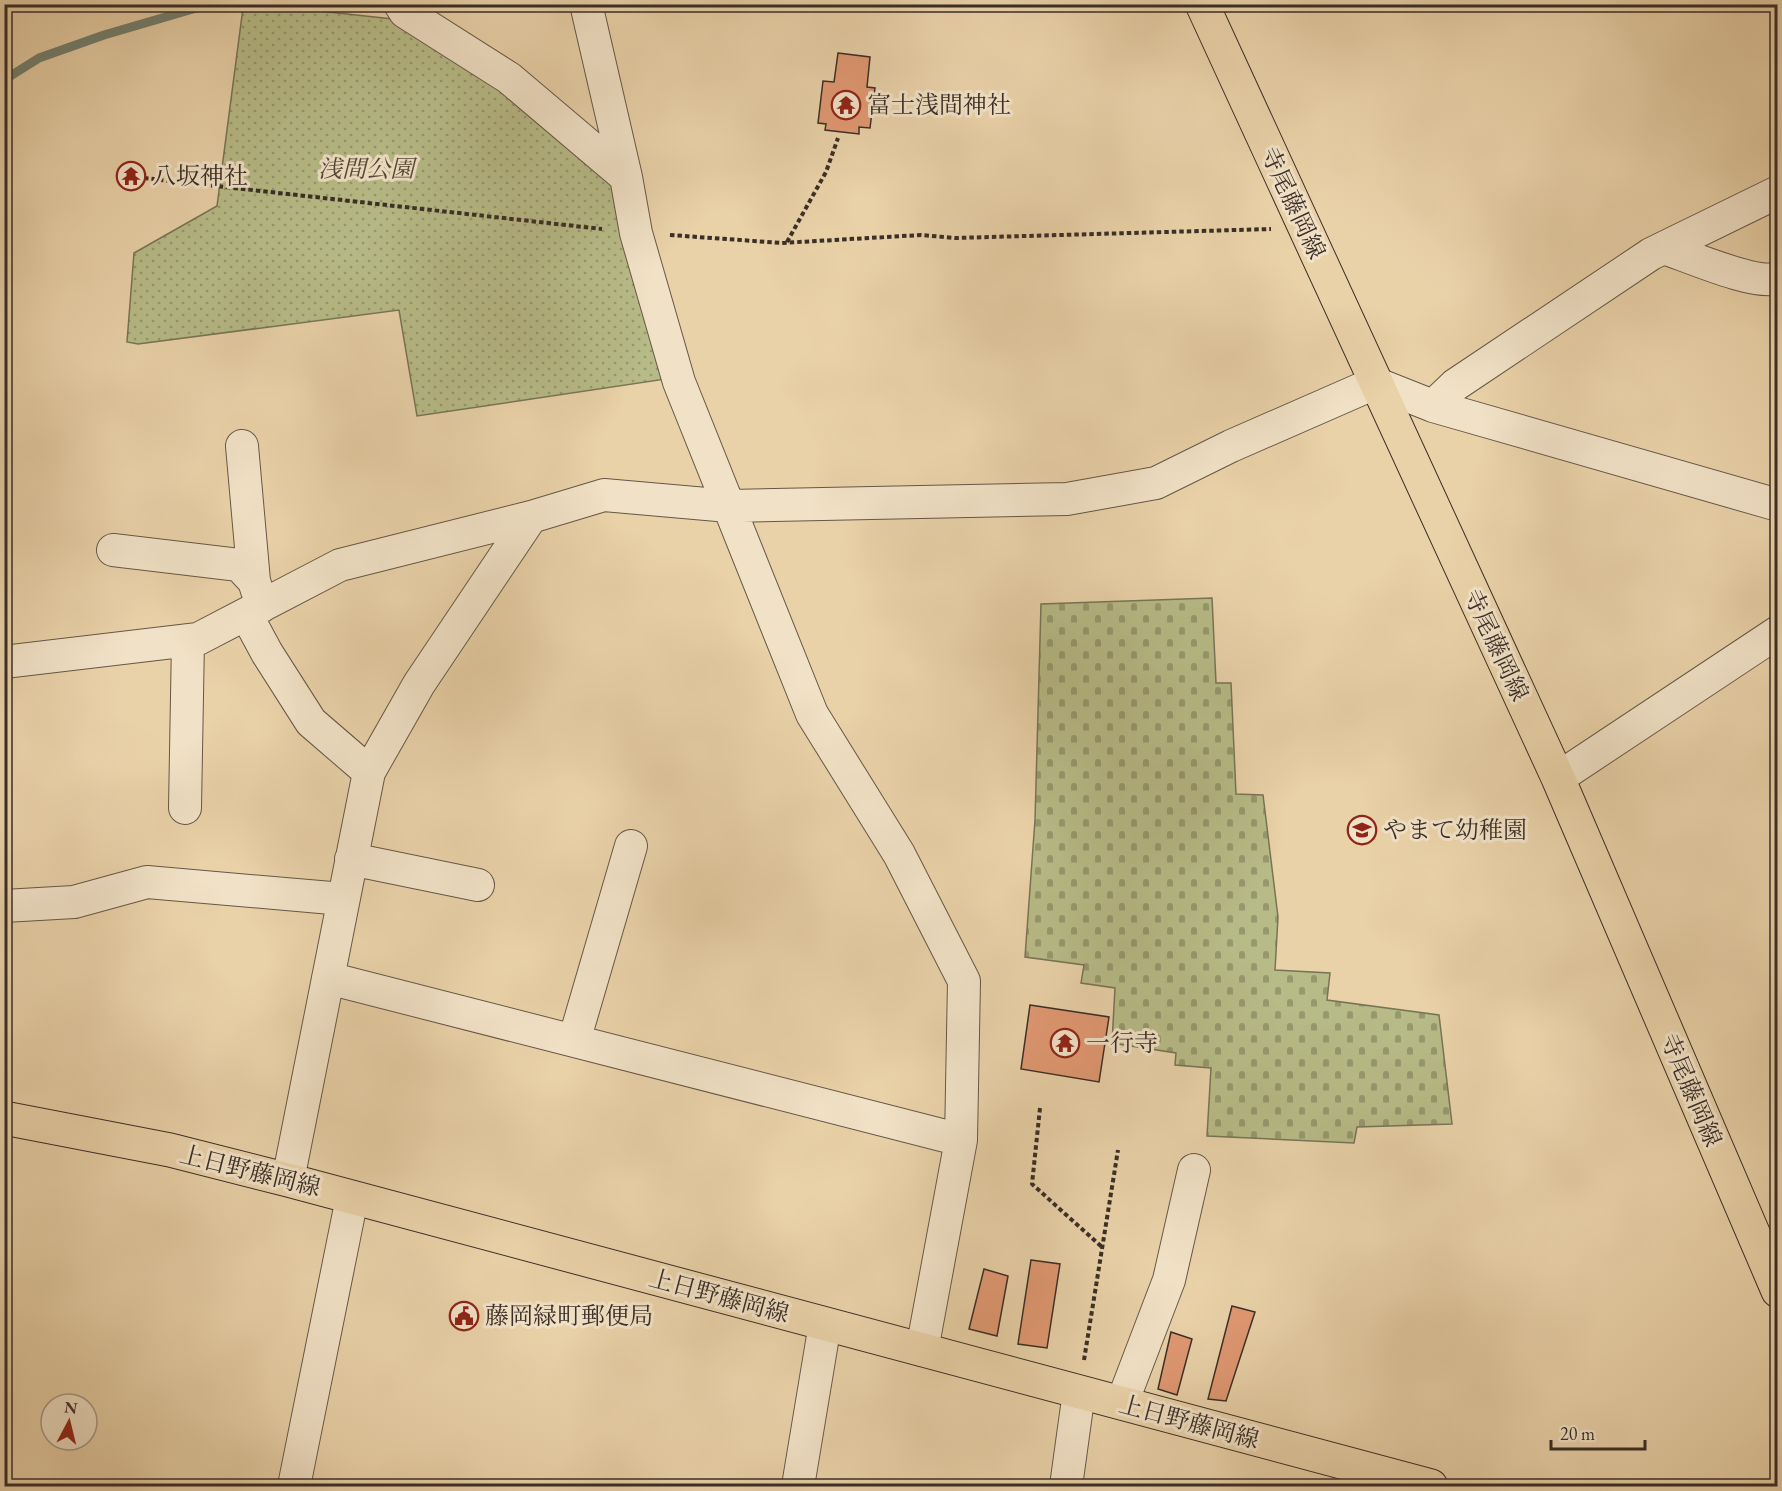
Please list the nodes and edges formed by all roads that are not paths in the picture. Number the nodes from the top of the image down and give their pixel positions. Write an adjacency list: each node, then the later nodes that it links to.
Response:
1 (400, 4): 4 (street)
2 (585, 4): 4 (street)
3 (1202, 4): 8 (main road, 寺尾藤岡線)
4 (626, 177): 12 (street)
5 (1778, 192): 6 (street)
6 (1664, 248): 7 (street); 9 (street)
7 (1778, 278)
8 (1376, 383): 9 (street); 12 (street); 20 (main road, 寺尾藤岡線)
9 (1433, 406): 11 (street)
10 (242, 446): 15 (street)
11 (1778, 505)
12 (729, 506): 13 (street); 30 (street)
13 (531, 517): 15 (street); 19 (street)
14 (113, 550): 15 (street)
15 (254, 600): 17 (street); 19 (street)
16 (1778, 632): 20 (street)
17 (188, 640): 18 (street); 21 (street)
18 (4, 662)
19 (369, 772): 23 (street)
20 (1558, 778): 34 (main road, 寺尾藤岡線)
21 (185, 808)
22 (631, 846): 28 (street)
23 (351, 859): 24 (street); 25 (street)
24 (478, 885)
25 (343, 899): 26 (street); 27 (street)
26 (4, 906)
27 (328, 978): 28 (street); 32 (street)
28 (574, 1041): 30 (street)
29 (4, 1118): 32 (main road, 上日野藤岡線)
30 (961, 1140): 36 (street)
31 (1194, 1170): 38 (street)
32 (288, 1180): 33 (main road, 上日野藤岡線)
33 (352, 1198): 35 (main road, 上日野藤岡線); 40 (street)
34 (1778, 1291)
35 (825, 1324): 36 (main road, 上日野藤岡線); 41 (street)
36 (922, 1350): 37 (main road, 上日野藤岡線)
37 (1079, 1392): 38 (main road, 上日野藤岡線); 42 (street)
38 (1122, 1403): 39 (main road, 上日野藤岡線)
39 (1422, 1485)
40 (294, 1486)
41 (798, 1486)
42 (1066, 1486)

